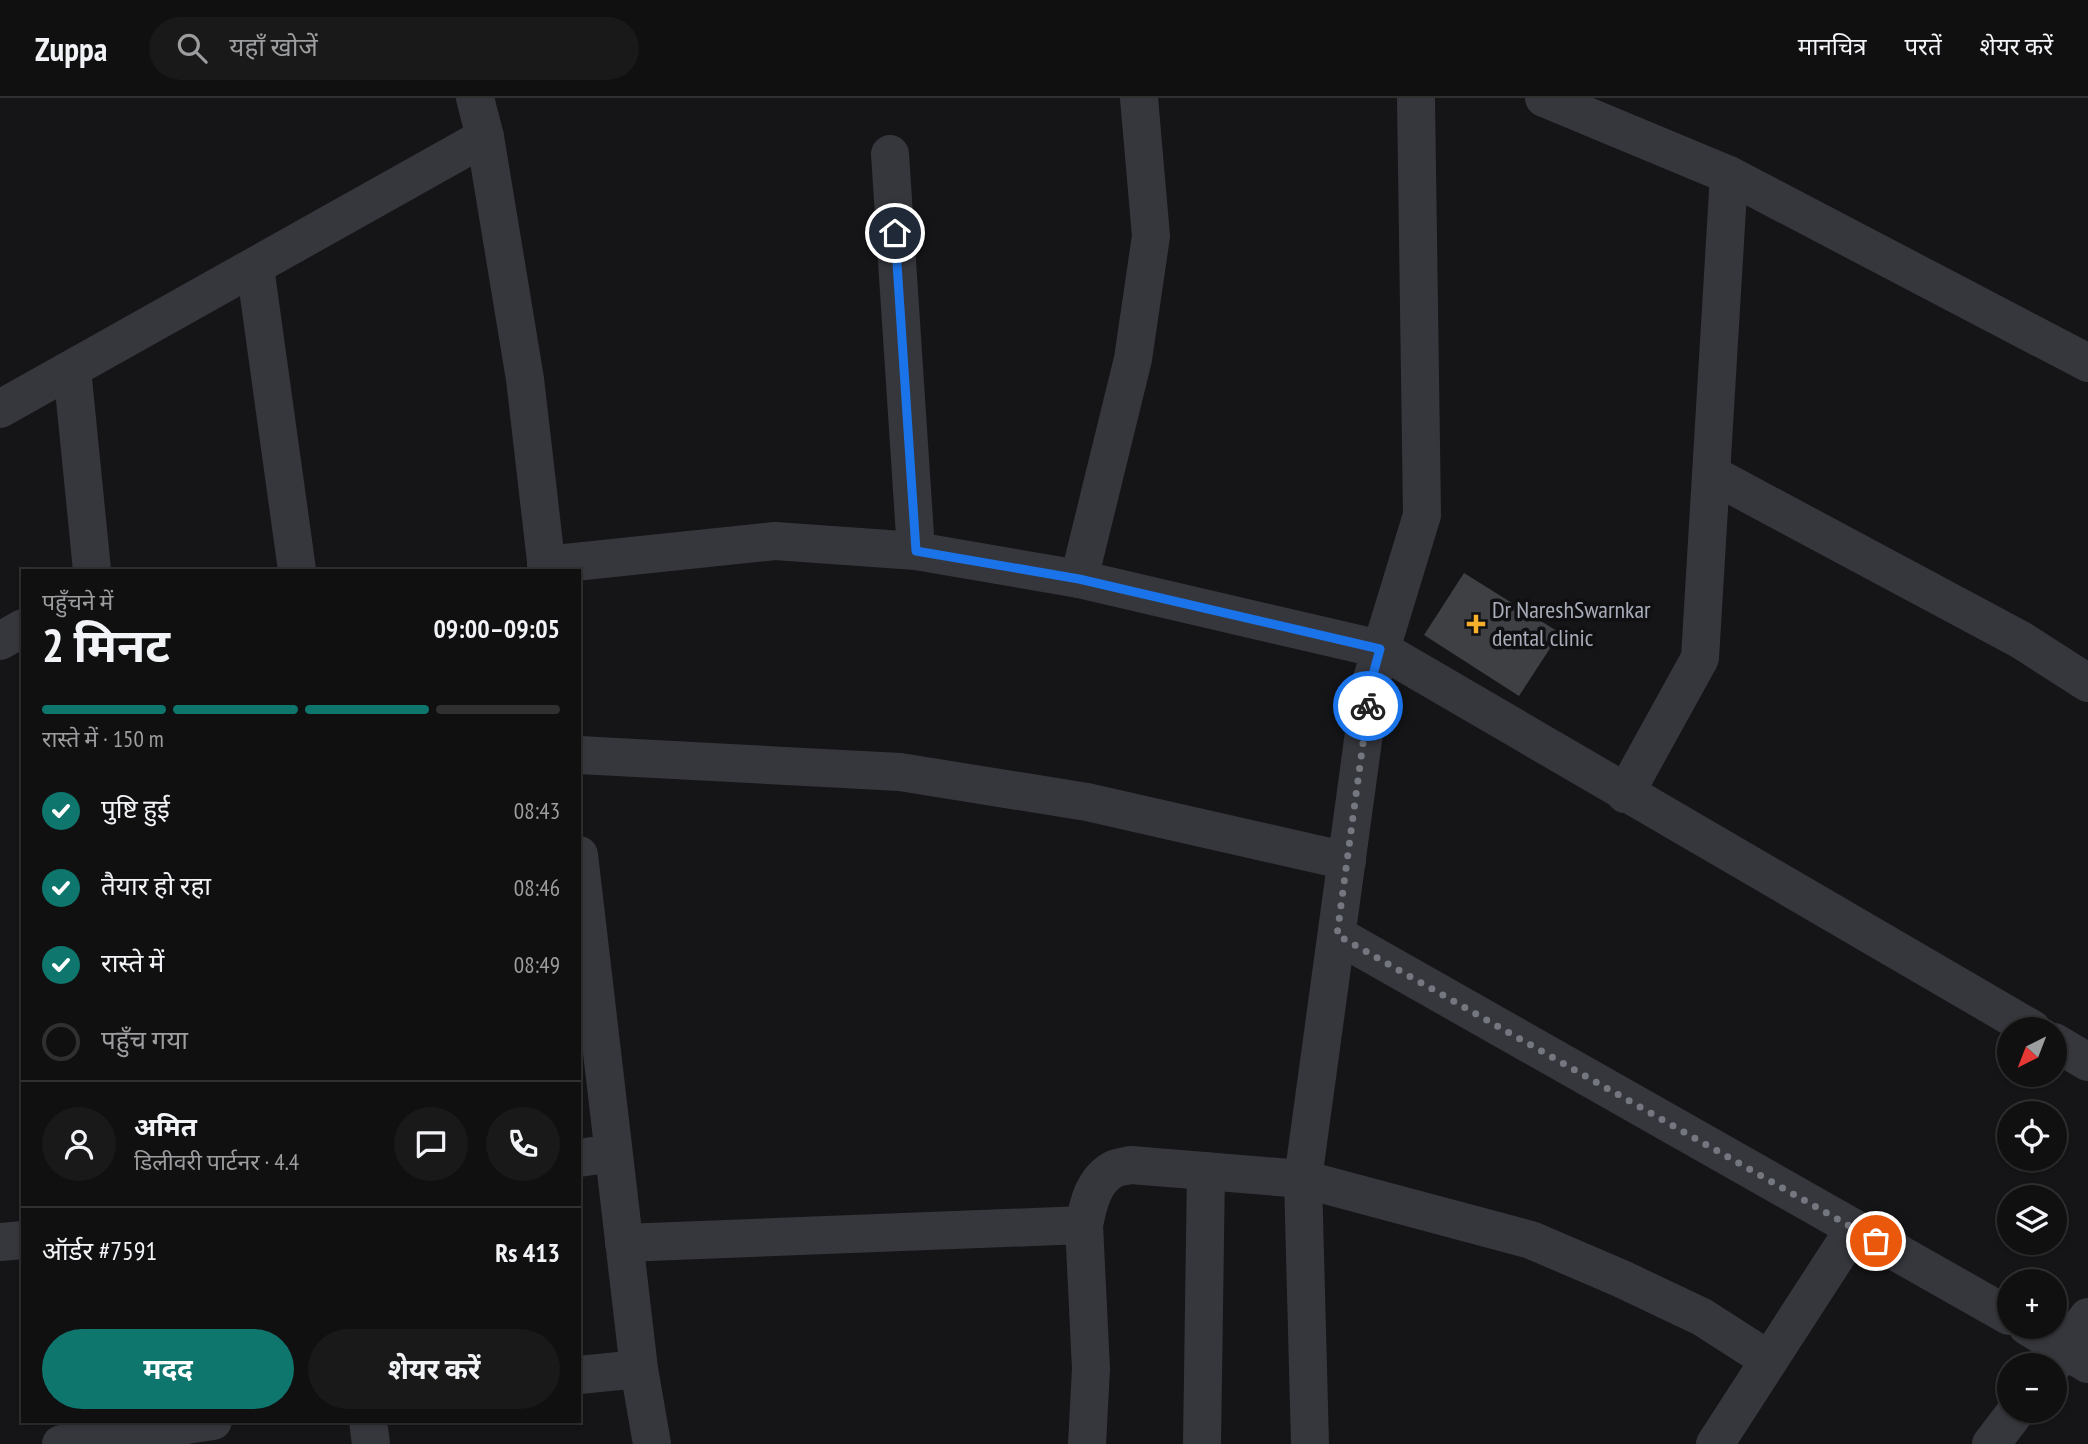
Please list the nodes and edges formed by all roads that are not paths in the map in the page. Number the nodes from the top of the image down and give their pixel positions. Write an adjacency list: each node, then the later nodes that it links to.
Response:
1 (475, 98): 5 (street)
2 (1139, 98): 17 (street)
3 (1416, 98): 20 (street)
4 (1544, 98): 7 (street)
5 (485, 138): 8 (street); 14 (street)
6 (890, 154): 13 (street)
7 (1729, 175): 9 (street); 12 (street)
8 (255, 267): 10 (street); 16 (street)
9 (2088, 363)
10 (72, 369): 11 (street); 15 (street)
11 (0, 409)
12 (1711, 474): 21 (street); 23 (street)
13 (916, 551): 14 (street); 17 (street)
14 (547, 568)
15 (92, 569)
16 (297, 569)
17 (1079, 579): 20 (street)
18 (21, 629): 19 (street)
19 (0, 641)
20 (1380, 649): 23 (street); 24 (street)
21 (2088, 684)
22 (581, 755): 24 (street)
23 (1625, 794): 27 (street)
24 (1347, 860): 26 (street)
25 (581, 890): 30 (street)
26 (1337, 935): 32 (street); 34 (street)
27 (2011, 1017)
28 (2067, 1050): 29 (street)
29 (2088, 1062)
30 (596, 1155): 37 (street)
31 (1206, 1171): 32 (street); 33 (street); 52 (street)
32 (1303, 1179): 42 (street); 53 (street)
33 (1084, 1225): 37 (street); 51 (street)
34 (1854, 1229): 38 (street); 42 (street)
35 (21, 1240): 36 (street)
36 (0, 1242)
37 (624, 1243): 43 (street)
38 (1997, 1309)
39 (2088, 1317): 41 (street)
40 (2044, 1339): 41 (street)
41 (2069, 1359)
42 (1769, 1360): 54 (street)
43 (639, 1369): 44 (street); 50 (street)
44 (581, 1375)
45 (192, 1423): 48 (street)
46 (368, 1423): 49 (street)
47 (2007, 1423): 55 (street)
48 (61, 1444)
49 (371, 1444)
50 (652, 1444)
51 (1087, 1444)
52 (1202, 1444)
53 (1311, 1444)
54 (1715, 1444)
55 (1991, 1444)

